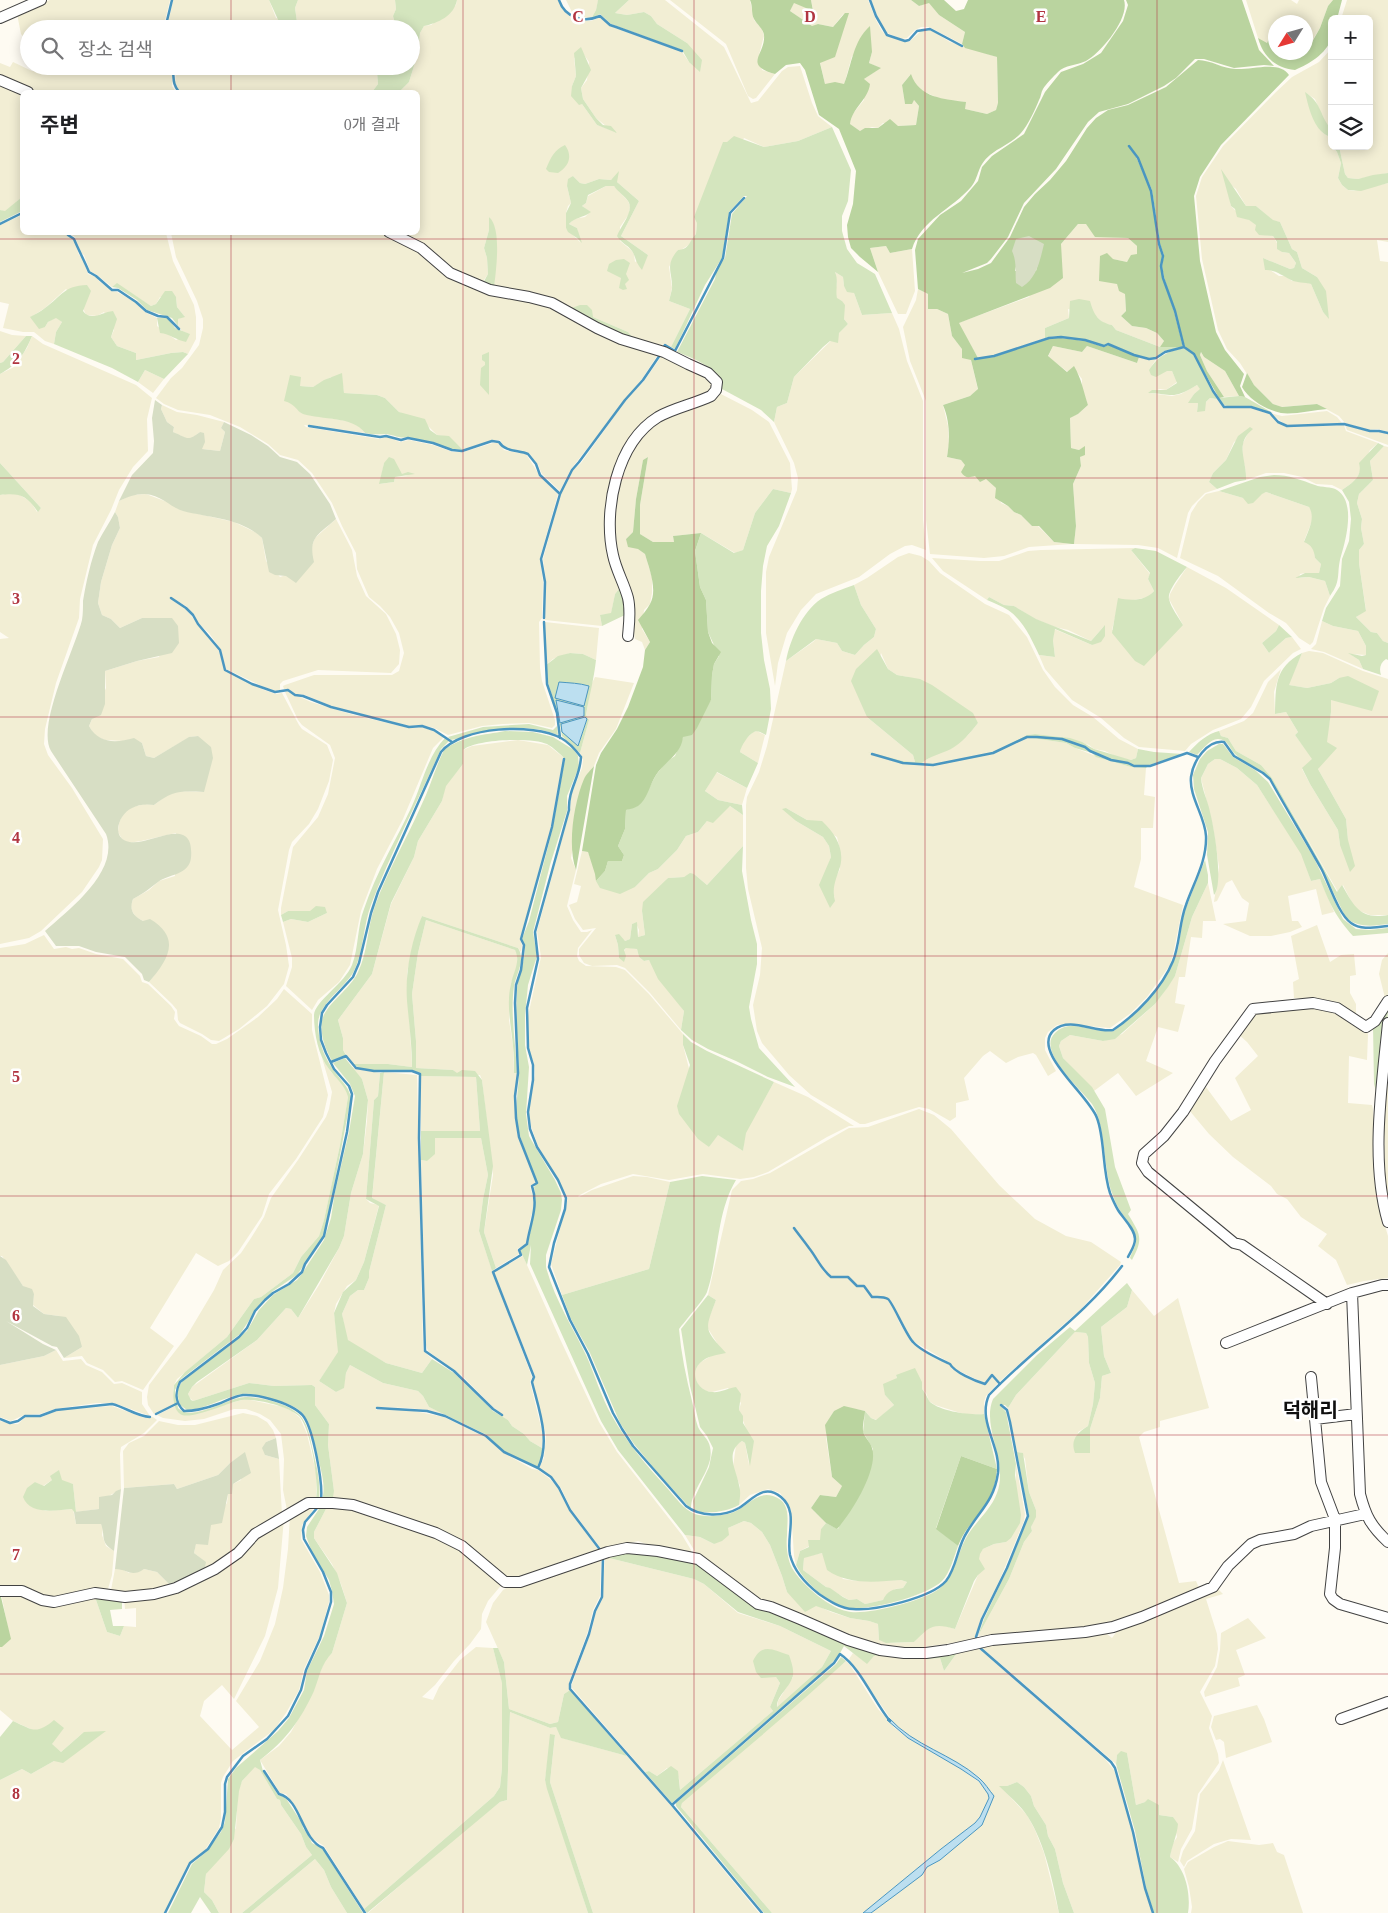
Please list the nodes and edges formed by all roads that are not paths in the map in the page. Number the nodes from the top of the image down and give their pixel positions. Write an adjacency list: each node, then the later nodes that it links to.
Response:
1 (41, 0): 2 (street)
2 (0, 18)
3 (0, 80): 4 (street)
4 (23, 90)
5 (395, 235): 6 (street)
6 (628, 636)
7 (1388, 1001): 12 (street)
8 (1388, 1023): 9 (street)
9 (1388, 1222)
10 (1388, 1285): 11 (street)
11 (1352, 1294): 12 (street); 15 (street)
12 (1327, 1304): 13 (street)
13 (1226, 1344)
14 (1310, 1377): 16 (street)
15 (1356, 1414): 16 (street); 17 (street)
16 (1316, 1418): 18 (street)
17 (1365, 1514): 18 (street); 19 (street)
18 (1335, 1520): 20 (street); 21 (street)
19 (1388, 1542)
20 (0, 1591)
21 (1388, 1618)
22 (1388, 1702): 23 (street)
23 (1341, 1719)

